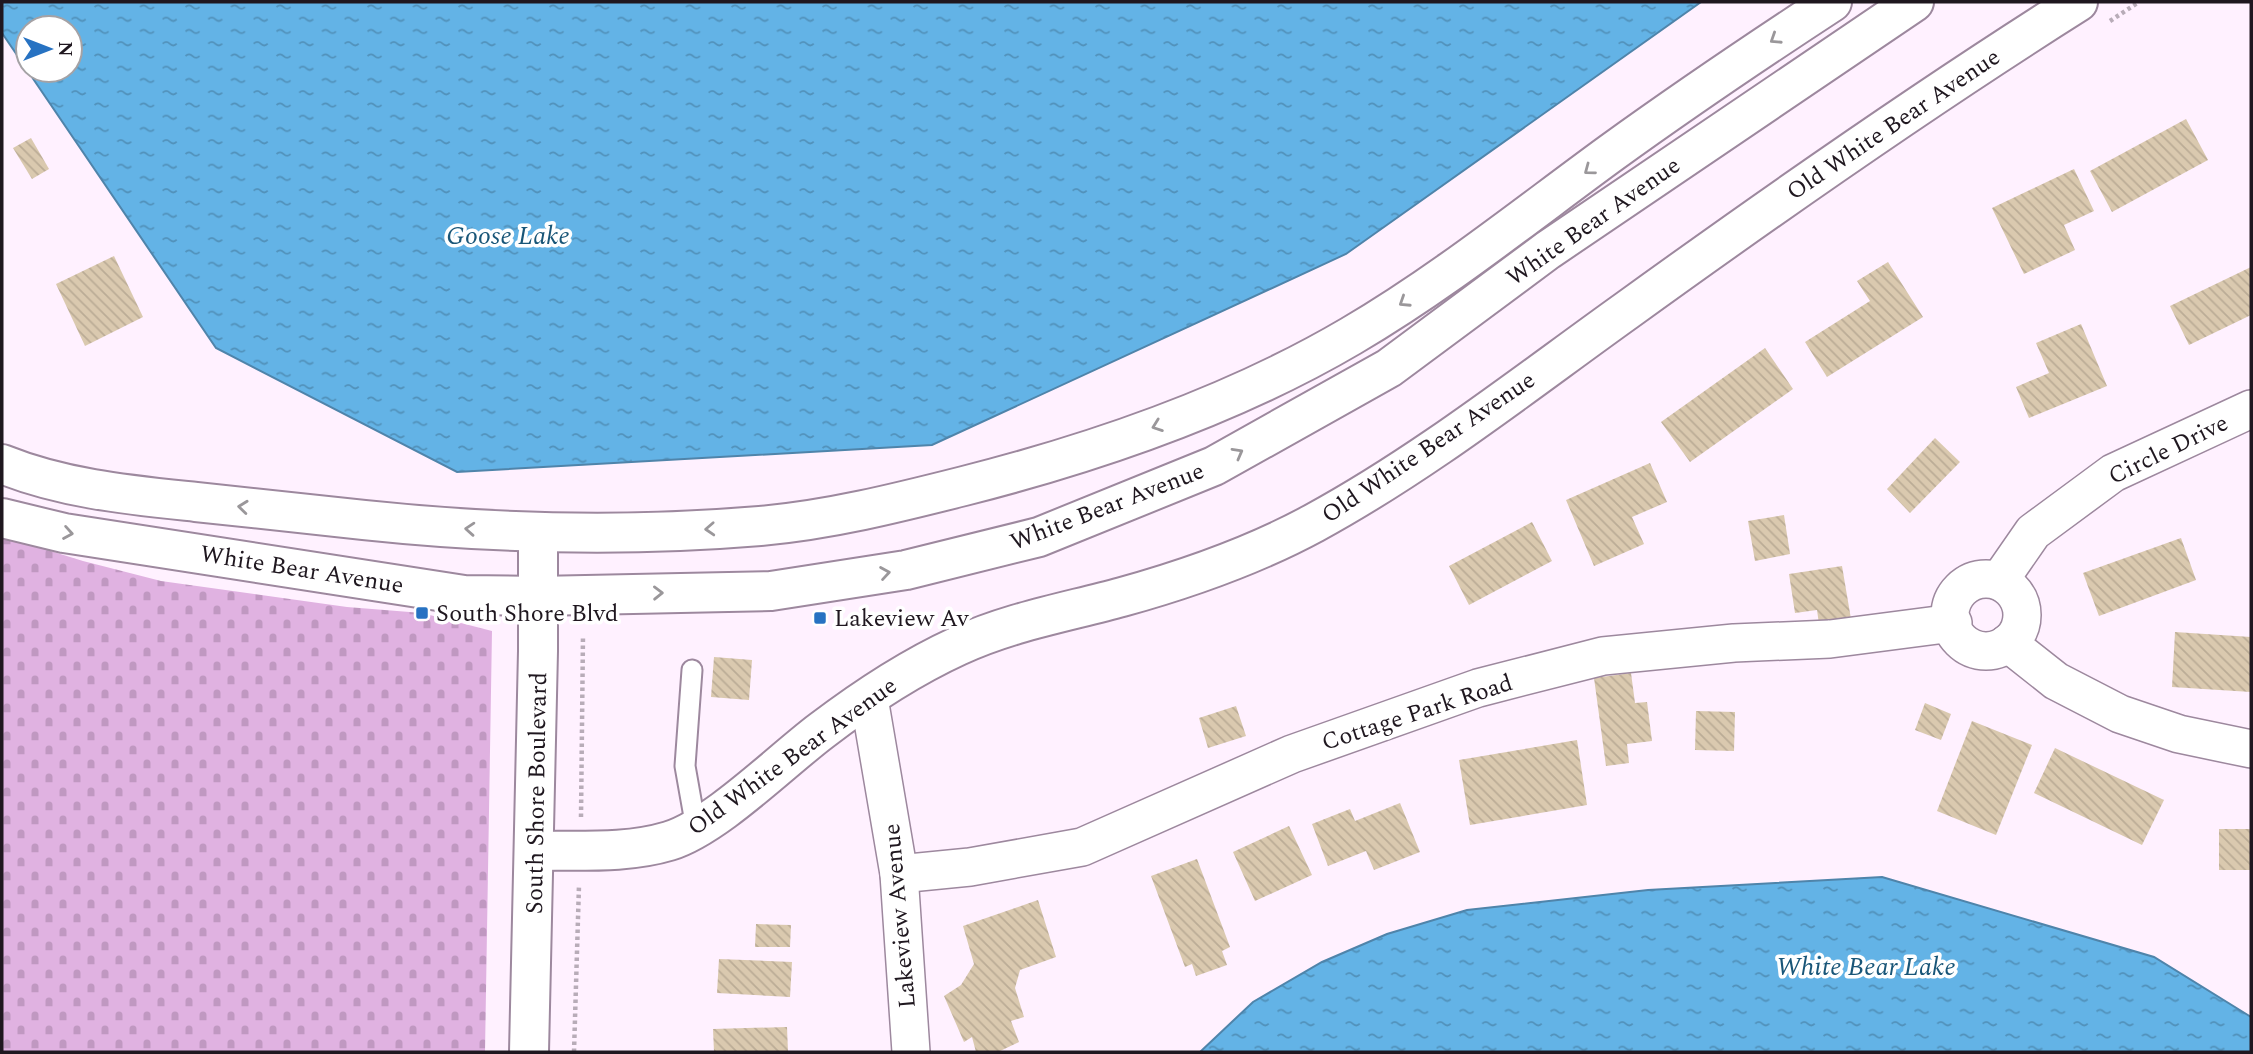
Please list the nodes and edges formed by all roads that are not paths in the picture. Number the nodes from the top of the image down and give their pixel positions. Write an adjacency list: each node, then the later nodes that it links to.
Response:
1 (1832, 2): 7 (main road, White Bear Avenue, one-way to 7)
2 (1914, 2): 9 (main road, White Bear Avenue, one-way to 2)
3 (2078, 2): 13 (main road, Old White Bear Avenue)
4 (2251, 409): 8 (street, Circle Drive)
5 (2, 464): 7 (main road, White Bear Avenue, one-way to 5)
6 (2, 518): 9 (main road, White Bear Avenue, one-way to 9)
7 (538, 534): 9 (main road, South Shore Boulevard)
8 (1999, 581): 10 (street); 11 (street)
9 (538, 596): 16 (main road, South Shore Boulevard)
10 (1952, 623): 11 (street); 17 (street, Cottage Park Road)
11 (2008, 643): 14 (street)
12 (692, 670): 15 (lane)
13 (869, 698): 15 (main road, Old White Bear Avenue); 17 (street, Lakeview Avenue)
14 (2251, 749)
15 (696, 828): 16 (main road, Old White Bear Avenue)
16 (535, 852): 18 (main road, South Shore Boulevard)
17 (899, 874): 19 (street, Lakeview Avenue)
18 (529, 1052)
19 (911, 1052)

